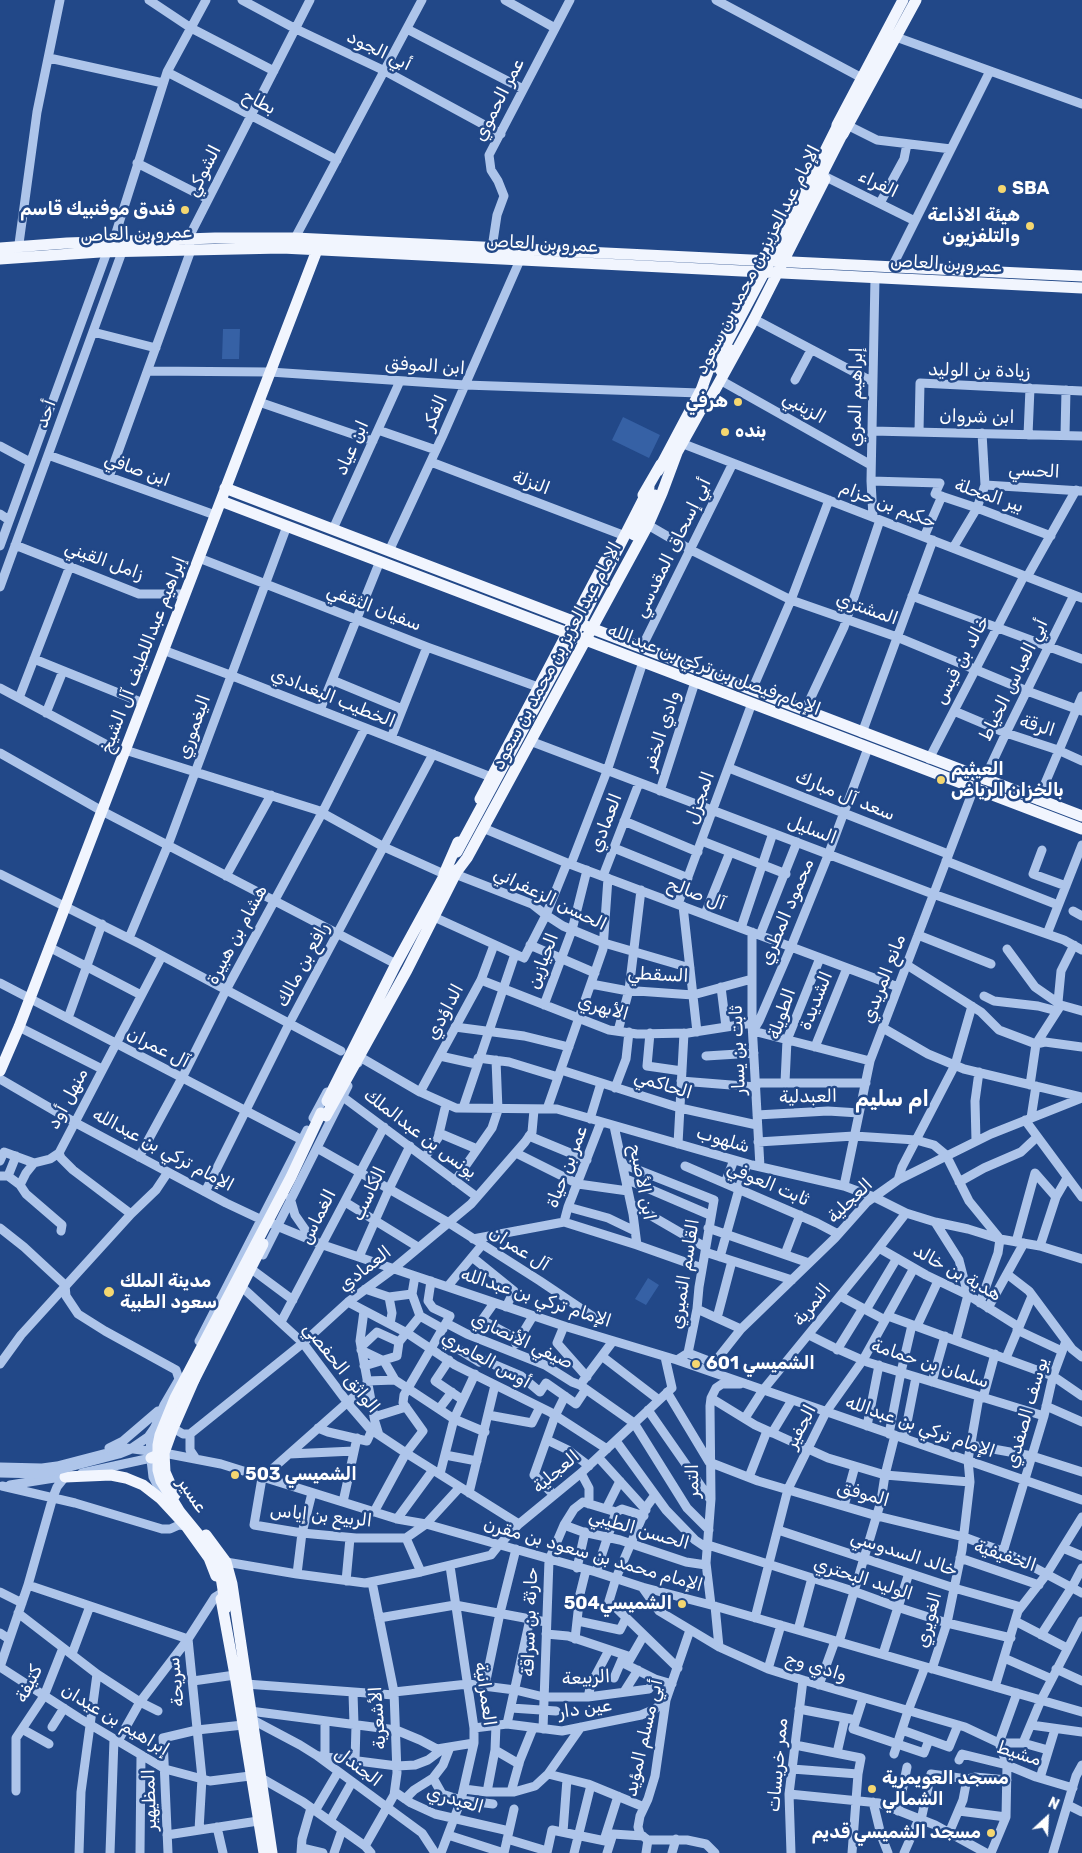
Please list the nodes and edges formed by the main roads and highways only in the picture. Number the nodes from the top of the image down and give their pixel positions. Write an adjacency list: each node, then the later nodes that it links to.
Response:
1 (903, 0): 3 (main road, الإمام عبدالعزيز بن محمد بن سعود)
2 (916, 0): 3 (main road, الإمام عبدالعزيز بن محمد بن سعود)
3 (844, 121): 10 (main road, الإمام عبدالعزيز بن محمد بن سعود); 12 (main road, الإمام عبدالعزيز بن محمد بن سعود); 21 (main road, الإمام عبدالعزيز بن محمد بن سعود, bridge)
4 (189, 244): 6 (main road, عمرو بن العاص); 7 (main road, عمرو بن العاص); 8 (main road, عمرو بن العاص); 8 (main road, عمرو بن العاص)
5 (0, 248): 8 (main road, عمرو بن العاص)
6 (391, 248): 7 (main road, عمرو بن العاص); 11 (main road, عمرو بن العاص); 11 (main road, عمرو بن العاص)
7 (317, 250): 25 (main road, إبراهيم عبداللطيف آل الشيخ)
8 (18, 252): 9 (main road, عمرو بن العاص)
9 (0, 259)
10 (762, 261): 11 (main road, عمرو بن العاص); 12 (main road, عمرو بن العاص); 15 (main road, الإمام عبدالعزيز بن محمد بن سعود)
11 (660, 262): 14 (main road, عمرو بن العاص)
12 (785, 262): 13 (main road, عمرو بن العاص); 16 (main road, الإمام عبدالعزيز بن محمد بن سعود)
13 (838, 264): 17 (main road); 18 (main road, عمرو بن العاص)
14 (732, 271): 15 (main road, عمرو بن العاص); 20 (main road)
15 (756, 272): 16 (main road, عمرو بن العاص); 20 (main road, الإمام عبدالعزيز بن محمد بن سعود)
16 (779, 274): 17 (main road, عمرو بن العاص); 21 (main road, الإمام عبدالعزيز بن محمد بن سعود)
17 (838, 276): 19 (main road, عمرو بن العاص)
18 (1082, 276)
19 (1082, 288)
20 (745, 294): 22 (main road, الإمام عبدالعزيز بن محمد بن سعود)
21 (718, 373): 22 (main road, الإمام عبدالعزيز بن محمد بن سعود); 23 (main road, الإمام عبدالعزيز بن محمد بن سعود)
22 (700, 393): 24 (main road, الإمام عبدالعزيز بن محمد بن سعود)
23 (680, 446): 26 (main road, الإمام عبدالعزيز بن محمد بن سعود); 29 (main road, الإمام عبدالعزيز بن محمد بن سعود)
24 (661, 464): 26 (main road, الإمام عبدالعزيز بن محمد بن سعود); 28 (main road, الإمام عبدالعزيز بن محمد بن سعود)
25 (226, 488): 27 (main road, إبراهيم عبداللطيف آل الشيخ); 28 (main road, الإمام فيصل بن تركي بن عبدالله)
26 (652, 492): 34 (main road, الإمام عبدالعزيز بن محمد بن سعود, bridge)
27 (221, 501): 30 (main road, الإمام فيصل بن تركي بن عبدالله); 36 (main road, إبراهيم عبداللطيف آل الشيخ)
28 (574, 621): 29 (main road, الإمام فيصل بن تركي بن عبدالله); 30 (main road, الإمام عبدالعزيز بن محمد بن سعود)
29 (592, 628): 31 (main road, الإمام عبدالعزيز بن محمد بن سعود); 32 (main road, الإمام فيصل بن تركي بن عبدالله)
30 (568, 633): 31 (main road, الإمام فيصل بن تركي بن عبدالله); 34 (main road, الإمام عبدالعزيز بن محمد بن سعود)
31 (585, 640): 33 (main road, الإمام فيصل بن تركي بن عبدالله); 34 (main road, الإمام عبدالعزيز بن محمد بن سعود)
32 (1082, 816)
33 (1082, 829)
34 (450, 874): 35 (main road, الإمام عبدالعزيز بن محمد بن سعود); 35 (main road, الإمام عبدالعزيز بن محمد بن سعود)
35 (350, 1054): 37 (main road, الإمام عبدالعزيز بن محمد بن سعود)
36 (0, 1071)
37 (324, 1115): 38 (main road, الإمام عبدالعزيز بن محمد بن سعود, bridge); 39 (main road, الإمام عبدالعزيز بن محمد بن سعود, bridge)
38 (175, 1398): 42 (main road, عسير, bridge)
39 (164, 1453): 40 (main road); 43 (main road)
40 (150, 1455)
41 (65, 1477): 42 (main road)
42 (228, 1638): 43 (main road)
43 (248, 1718): 44 (main road)
44 (255, 1777): 45 (main road); 46 (main road)
45 (264, 1853)
46 (272, 1853)

